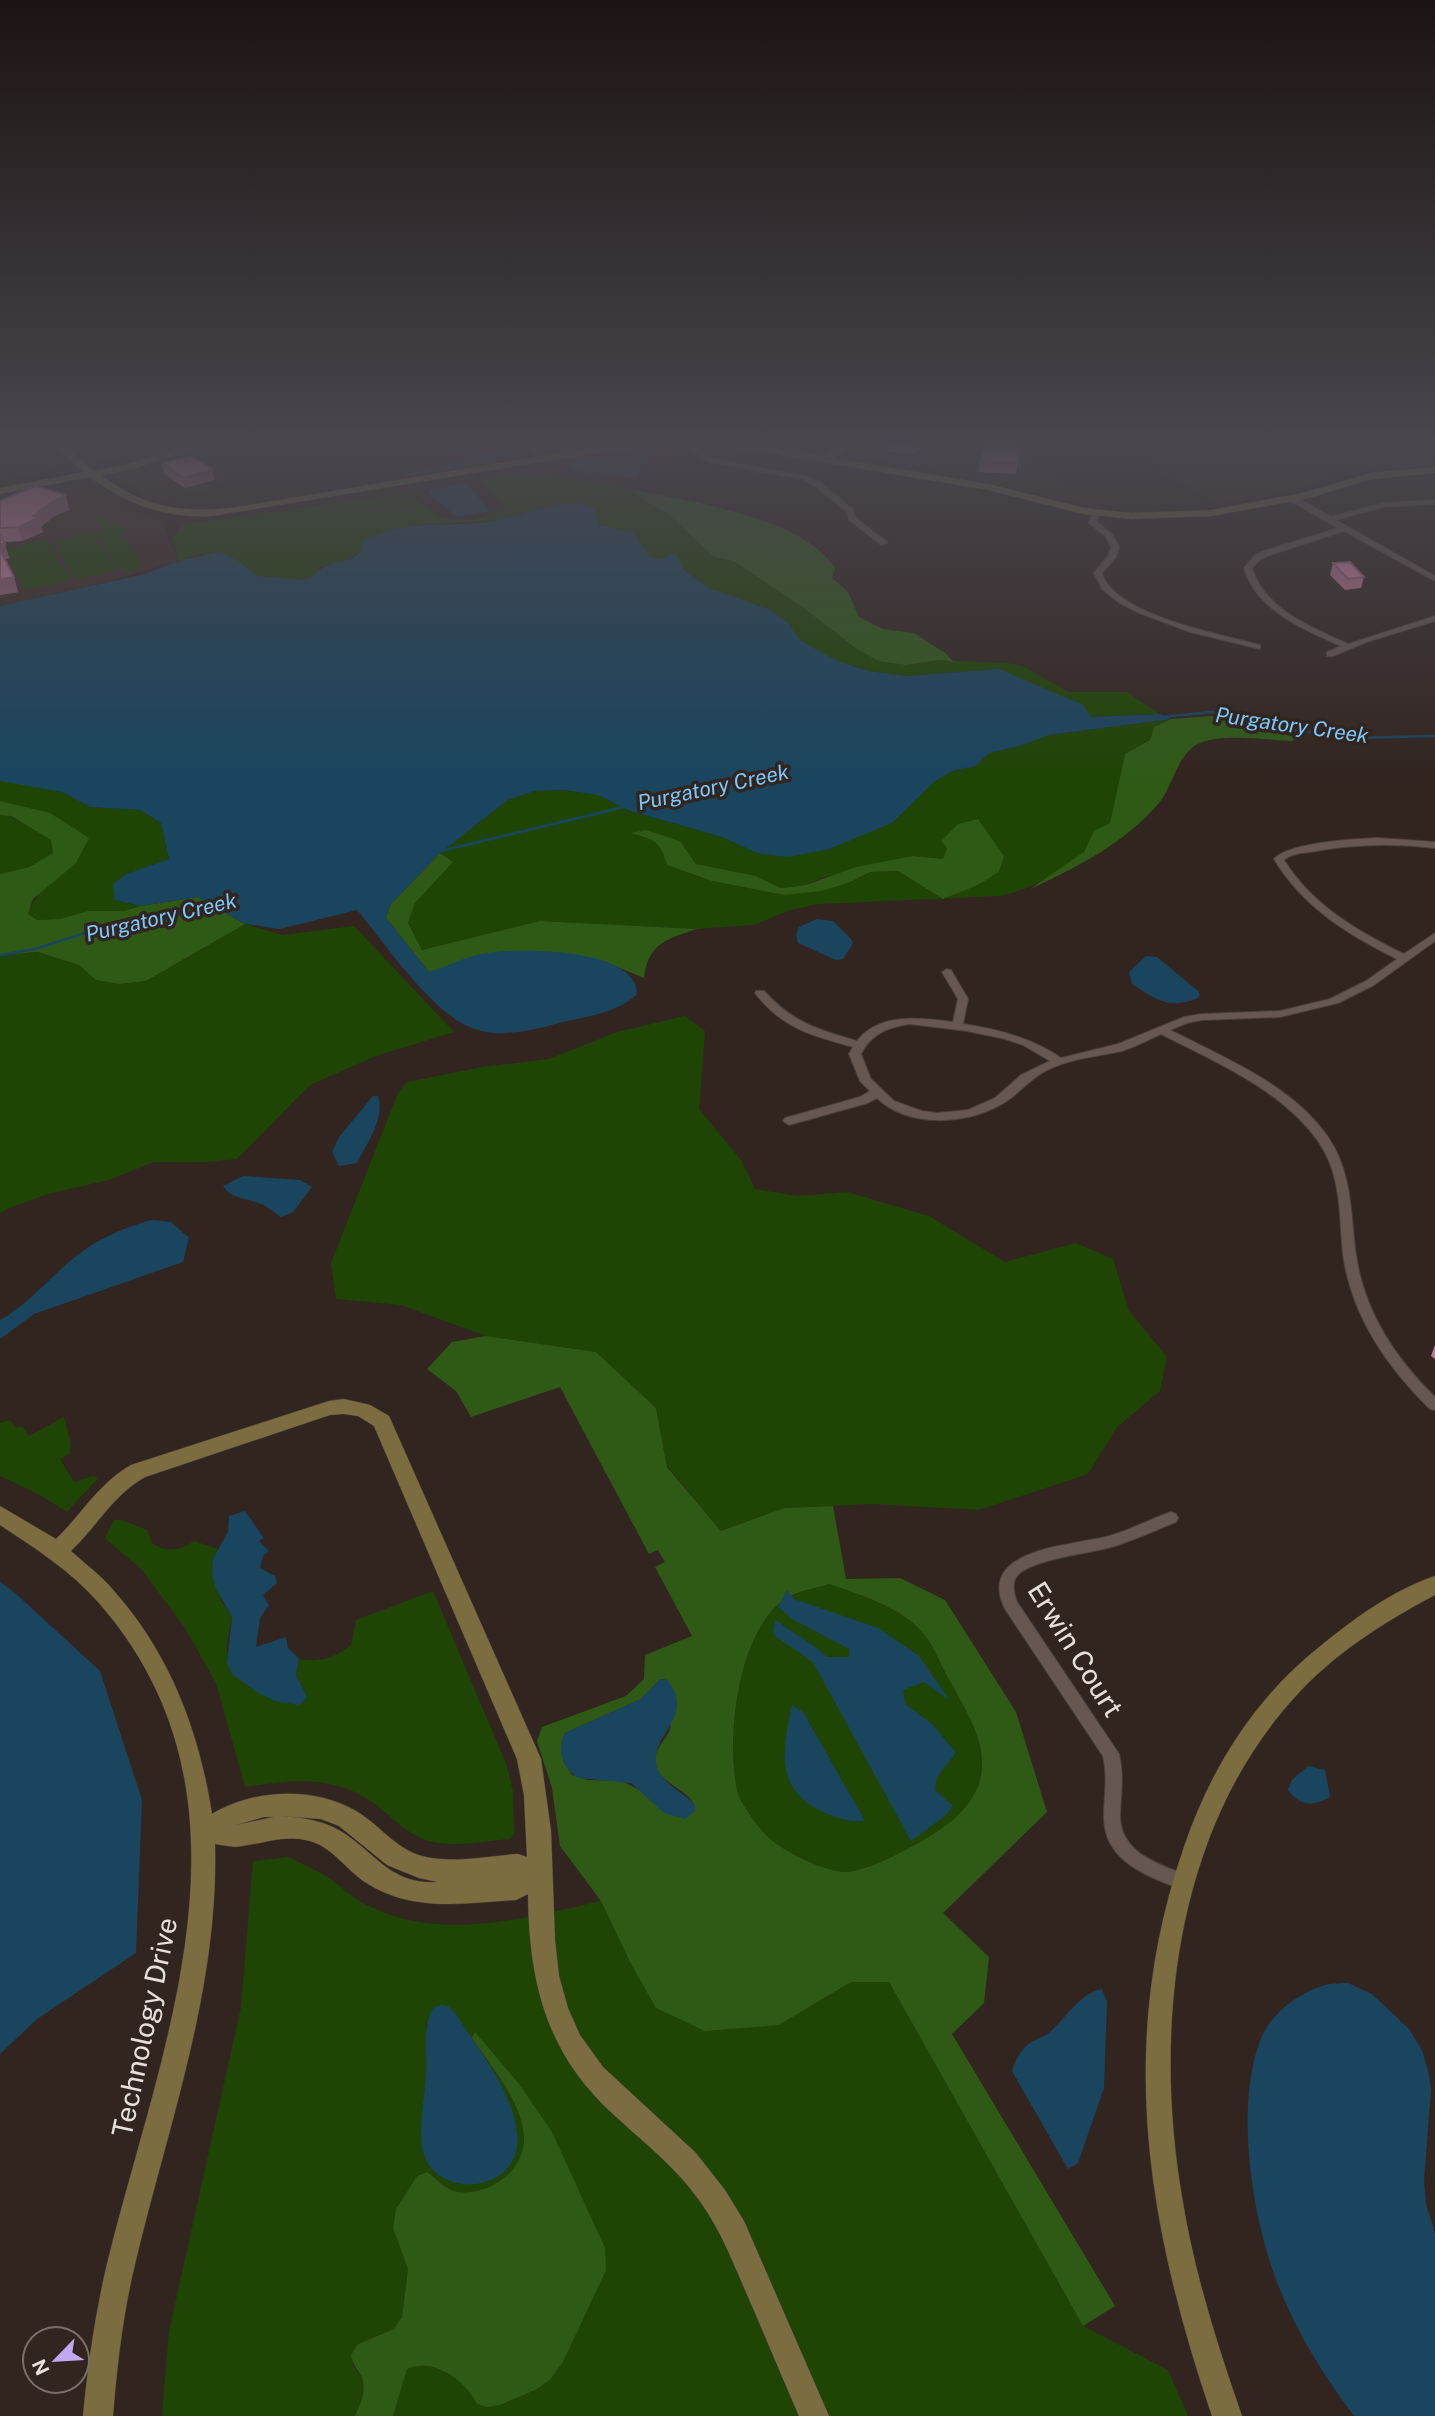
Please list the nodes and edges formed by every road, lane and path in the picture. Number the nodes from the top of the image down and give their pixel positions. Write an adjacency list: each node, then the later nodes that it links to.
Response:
1 (1113, 553): 7 (street)
2 (1266, 553): 6 (street)
3 (1389, 553): 4 (street)
4 (1435, 579)
5 (1435, 618): 6 (street)
6 (1347, 646): 8 (street)
7 (1257, 647)
8 (1330, 654)
9 (1435, 845): 11 (street)
10 (1435, 936): 11 (street)
11 (1404, 958): 15 (street)
12 (947, 972): 14 (street)
13 (760, 993): 16 (street)
14 (957, 1028): 16 (street); 17 (street)
15 (1162, 1030): 17 (street); 20 (street)
16 (859, 1045): 18 (street)
17 (1058, 1061): 18 (street)
18 (876, 1093): 19 (street)
19 (789, 1121)
20 (1435, 1405)
21 (0, 1514): 23 (street, Technology Drive)
22 (1171, 1518): 27 (street, Erwin Court)
23 (58, 1550): 25 (street, Technology Drive); 26 (street)
24 (1435, 1585): 27 (street)
25 (203, 1832): 26 (street); 28 (street, Technology Drive)
26 (539, 1874): 29 (street)
27 (1184, 1882): 30 (street)
28 (98, 2416)
29 (814, 2416)
30 (1227, 2416)

